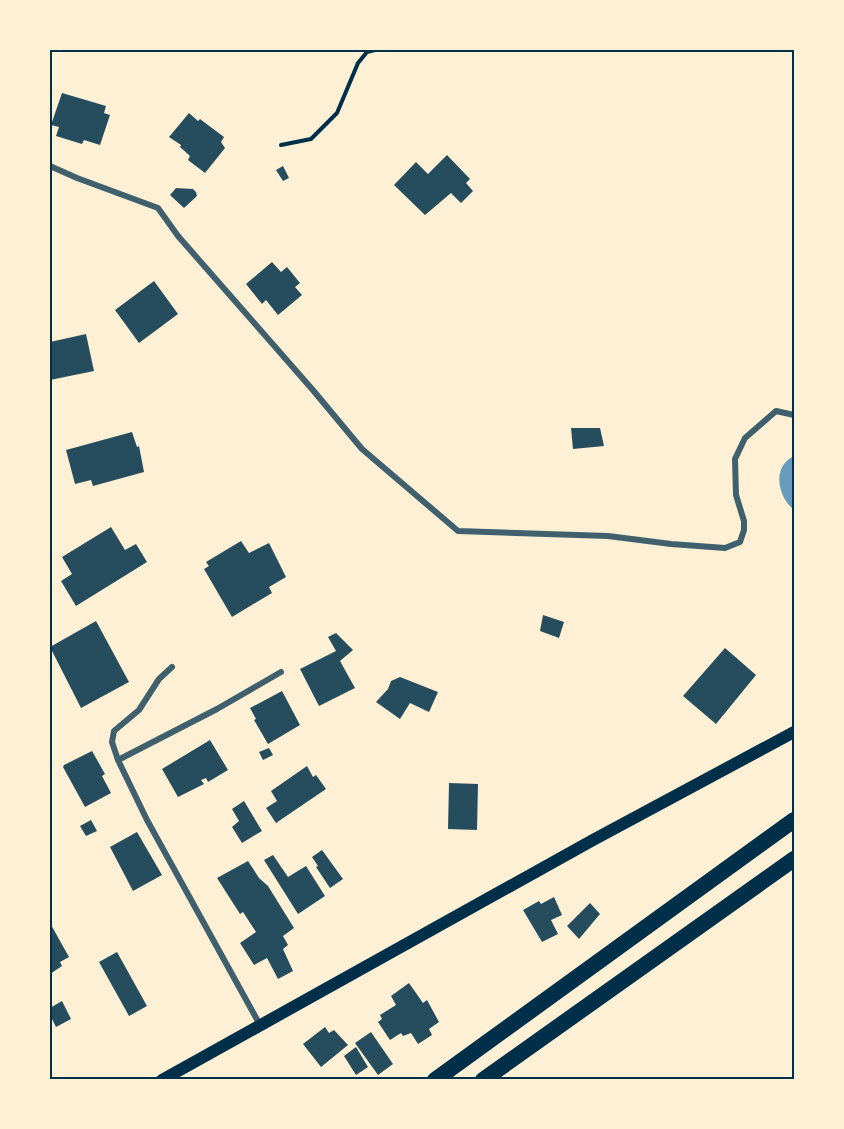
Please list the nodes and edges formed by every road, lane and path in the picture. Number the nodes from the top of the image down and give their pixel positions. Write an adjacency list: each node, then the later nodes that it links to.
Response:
1 (375, 50): 2 (path)
2 (281, 145)
3 (50, 166): 4 (street)
4 (795, 415)
5 (172, 667): 8 (street)
6 (281, 672): 8 (street)
7 (795, 732): 11 (main road)
8 (118, 760): 11 (street)
9 (795, 820): 13 (highway)
10 (795, 859): 14 (highway)
11 (260, 1025): 12 (main road)
12 (162, 1080)
13 (435, 1080)
14 (483, 1080)

